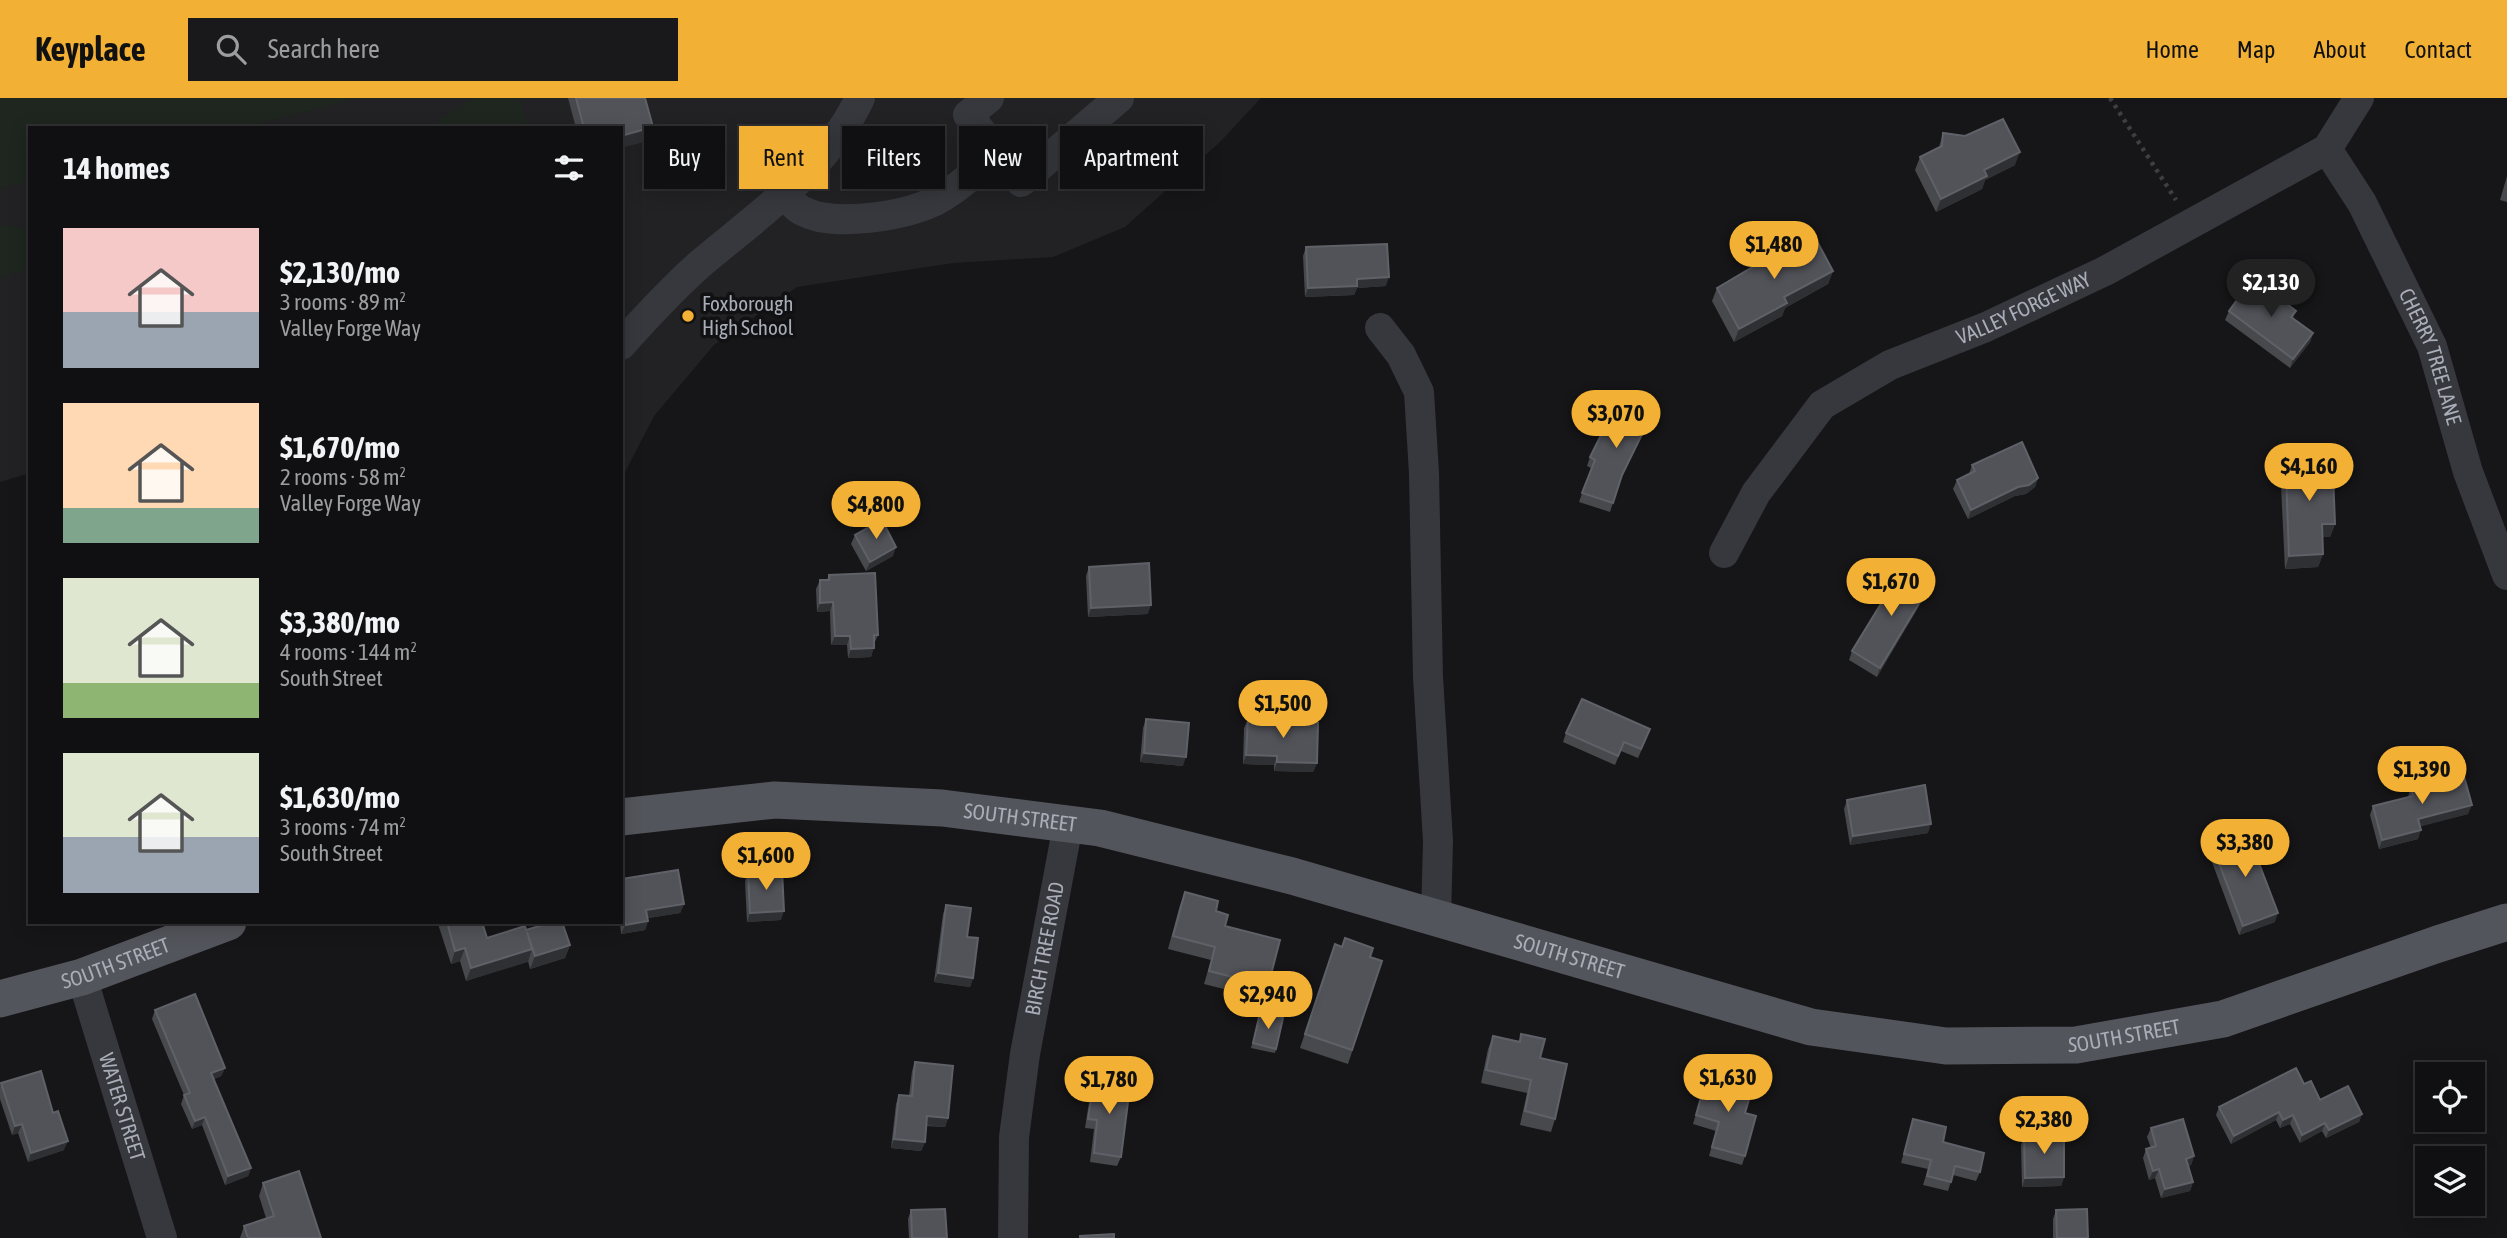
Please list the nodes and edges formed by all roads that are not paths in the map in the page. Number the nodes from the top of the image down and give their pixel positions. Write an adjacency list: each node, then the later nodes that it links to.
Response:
1 (860, 98): 9 (street)
2 (989, 98): 5 (street)
3 (1119, 98): 7 (street)
4 (2359, 98): 6 (street, VALLEY FORGE WAY)
5 (977, 126)
6 (2327, 149): 12 (street, VALLEY FORGE WAY); 13 (street, CHERRY TREE LANE)
7 (1046, 161)
8 (959, 184): 9 (street)
9 (785, 194): 11 (street)
10 (1380, 328): 16 (street)
11 (623, 343)
12 (1724, 553)
13 (2507, 575)
14 (623, 817): 15 (main road, SOUTH STREET)
15 (1068, 825): 16 (main road, SOUTH STREET); 22 (street, BIRCH TREE ROAD)
16 (1436, 918): 17 (main road, SOUTH STREET)
17 (2507, 922)
18 (224, 924): 19 (main road, SOUTH STREET)
19 (82, 976): 20 (main road, SOUTH STREET); 21 (street, WATER STREET)
20 (0, 999)
21 (162, 1238)
22 (1013, 1238)

